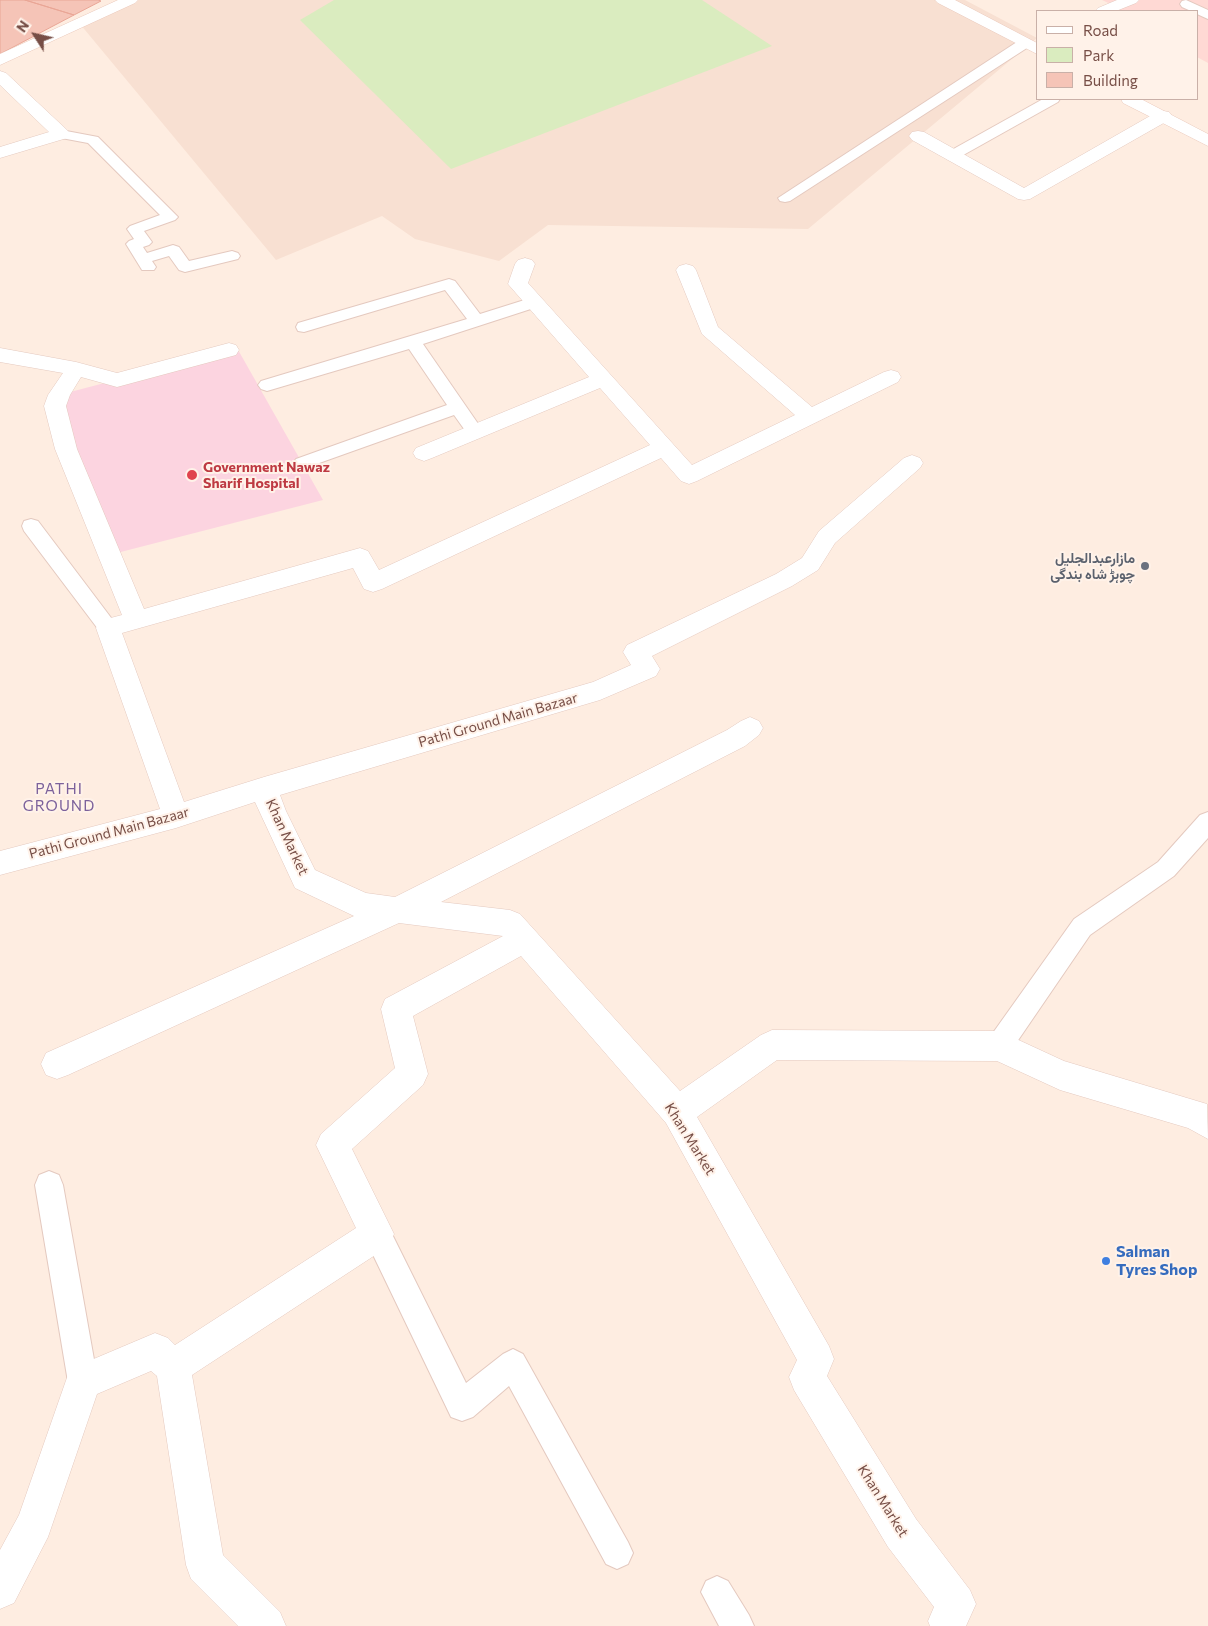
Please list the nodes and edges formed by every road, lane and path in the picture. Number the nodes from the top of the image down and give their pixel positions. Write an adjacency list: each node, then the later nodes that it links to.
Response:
1 (130, 0): 8 (street)
2 (943, 0): 7 (street)
3 (1131, 0): 5 (street)
4 (1186, 4): 6 (lane)
5 (1106, 10)
6 (1208, 15)
7 (1031, 46): 18 (lane)
8 (0, 60)
9 (0, 76): 13 (street)
10 (1051, 100): 17 (lane)
11 (1131, 100): 12 (street)
12 (1163, 116): 15 (street); 17 (street)
13 (61, 134): 16 (street); 19 (lane)
14 (918, 136): 17 (street)
15 (1208, 141)
16 (0, 153)
17 (952, 155)
18 (785, 198)
19 (232, 256)
20 (525, 264): 22 (street)
21 (686, 270): 33 (street)
22 (534, 302): 23 (lane); 30 (street)
23 (477, 321): 24 (lane); 25 (lane)
24 (304, 327)
25 (413, 342): 31 (lane); 32 (lane)
26 (229, 350): 28 (street)
27 (0, 355): 28 (street)
28 (76, 369): 40 (street)
29 (891, 377): 33 (street)
30 (603, 379): 34 (street); 35 (street)
31 (267, 385)
32 (458, 408): 34 (lane); 37 (lane)
33 (810, 417): 35 (street)
34 (475, 432): 36 (street)
35 (664, 447): 40 (street)
36 (424, 453)
37 (302, 463)
38 (912, 463): 43 (street, Pathi Ground Main Bazaar)
39 (31, 526): 41 (lane)
40 (136, 620): 41 (street)
41 (108, 628): 44 (street)
42 (750, 728): 47 (street)
43 (264, 788): 44 (street, Pathi Ground Main Bazaar); 47 (street, Khan Market)
44 (176, 816): 46 (street, Pathi Ground Main Bazaar)
45 (1208, 822): 49 (lane)
46 (0, 864)
47 (397, 910): 48 (street, Khan Market); 50 (street)
48 (525, 939): 51 (street, Khan Market); 54 (street)
49 (999, 1046): 51 (street); 52 (street)
50 (57, 1064)
51 (677, 1112): 60 (street, Khan Market)
52 (1208, 1123)
53 (49, 1186): 56 (lane)
54 (377, 1234): 55 (street); 57 (lane)
55 (173, 1367): 56 (street); 61 (street)
56 (83, 1382): 58 (street)
57 (616, 1553)
58 (0, 1589)
59 (717, 1592): 62 (lane)
60 (946, 1623)
61 (266, 1626)
62 (738, 1626)

